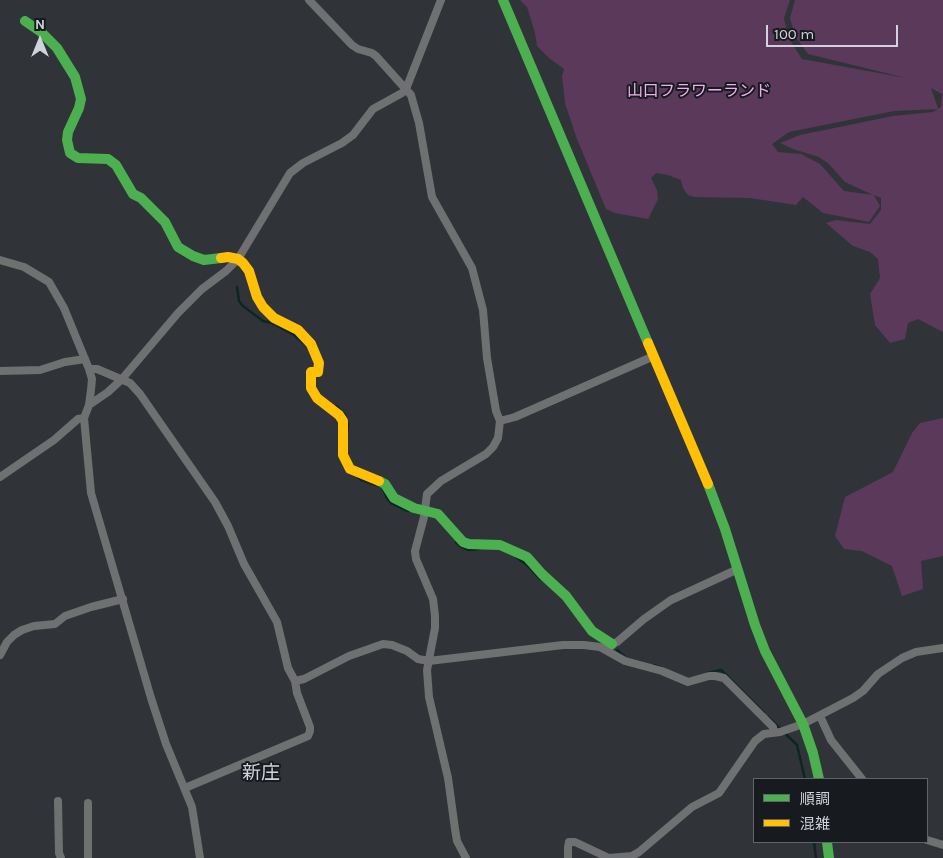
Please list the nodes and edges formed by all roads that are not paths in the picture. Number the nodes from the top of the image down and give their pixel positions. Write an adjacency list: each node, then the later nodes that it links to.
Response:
1 (309, 0): 5 (street)
2 (440, 0): 5 (street)
3 (503, 0): 8 (street)
4 (25, 21): 6 (street)
5 (406, 89): 6 (street); 15 (street)
6 (238, 259): 12 (street); 17 (street)
7 (0, 260): 9 (street)
8 (654, 356): 15 (street); 18 (street)
9 (85, 358): 10 (street); 11 (street)
10 (90, 369): 12 (street); 13 (street)
11 (0, 371)
12 (122, 379): 13 (street); 24 (street)
13 (89, 405): 14 (street)
14 (84, 418): 16 (street); 19 (street)
15 (500, 421): 17 (street)
16 (0, 477)
17 (424, 514): 20 (street); 23 (street)
18 (738, 569): 20 (street); 26 (street)
19 (123, 599): 22 (street); 30 (street)
20 (610, 647): 23 (street); 27 (street)
21 (943, 648): 25 (street)
22 (0, 654)
23 (429, 661): 24 (street); 39 (street)
24 (295, 682): 30 (street)
25 (820, 716): 26 (street); 29 (street)
26 (803, 724): 27 (street); 28 (street)
27 (780, 732): 40 (street)
28 (818, 778)
29 (861, 778)
30 (185, 788): 38 (street)
31 (58, 801): 36 (street)
32 (88, 803): 37 (street)
33 (928, 840): 35 (street)
34 (827, 843): 41 (street)
35 (943, 845)
36 (61, 858)
37 (88, 858)
38 (200, 858)
39 (466, 858)
40 (568, 858)
41 (829, 858)

